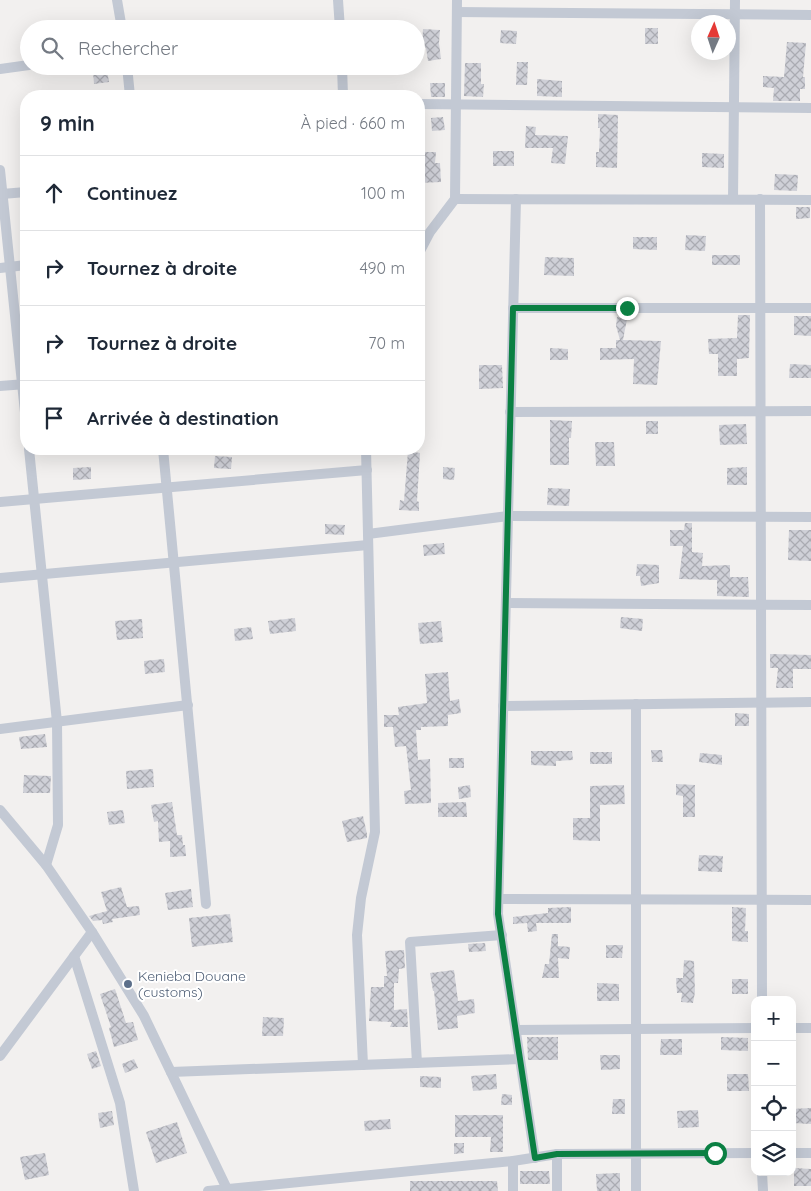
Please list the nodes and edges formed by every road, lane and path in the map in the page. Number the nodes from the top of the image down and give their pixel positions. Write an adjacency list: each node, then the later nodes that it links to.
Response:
1 (117, 0): 8 (street)
2 (338, 0): 9 (street)
3 (457, 0): 5 (street)
4 (735, 0): 6 (street)
5 (457, 12): 6 (street); 17 (street)
6 (734, 14): 7 (street); 18 (street)
7 (811, 15)
8 (120, 20)
9 (339, 20)
10 (20, 66): 11 (street)
11 (0, 69)
12 (128, 75): 14 (street)
13 (343, 75): 15 (street)
14 (129, 90)
15 (344, 90)
16 (425, 104): 17 (street)
17 (456, 104): 18 (street); 23 (street)
18 (734, 107): 19 (street); 25 (street)
19 (811, 108)
20 (0, 170): 22 (street)
21 (20, 192): 22 (street)
22 (2, 194): 32 (street)
23 (455, 199): 24 (street); 29 (street)
24 (516, 199): 25 (street); 33 (street)
25 (733, 199): 26 (street)
26 (760, 200): 27 (street); 35 (street)
27 (811, 200)
28 (425, 232): 29 (street)
29 (430, 232): 30 (street)
30 (425, 242)
31 (20, 266): 32 (street)
32 (5, 267): 36 (street)
33 (513, 308): 35 (street); 39 (street)
34 (811, 308): 35 (street)
35 (760, 309): 40 (street)
36 (20, 359)
37 (20, 384): 38 (street)
38 (0, 386)
39 (510, 412): 40 (street); 49 (street)
40 (761, 412): 41 (street); 50 (street)
41 (811, 412)
42 (30, 455): 47 (street)
43 (164, 455): 46 (street)
44 (366, 455): 45 (street)
45 (366, 470): 46 (street); 52 (street)
46 (167, 488): 47 (street); 54 (street)
47 (34, 500): 48 (street); 55 (street)
48 (0, 502)
49 (508, 516): 50 (street); 52 (street); 57 (street)
50 (761, 516): 51 (street); 58 (street)
51 (811, 516)
52 (368, 534): 53 (street)
53 (368, 544): 54 (street); 86 (street)
54 (174, 562): 55 (street); 63 (street)
55 (42, 574): 56 (street); 65 (street)
56 (0, 578)
57 (506, 603): 58 (street); 64 (street)
58 (761, 605): 59 (street); 61 (street)
59 (811, 605)
60 (811, 702): 61 (street)
61 (762, 703): 62 (street); 71 (street)
62 (636, 704): 64 (street); 70 (street)
63 (188, 705): 65 (street); 73 (street)
64 (503, 706): 69 (street)
65 (57, 722): 66 (street); 68 (street)
66 (0, 729)
67 (0, 810): 68 (street)
68 (46, 866): 74 (street)
69 (499, 899): 70 (street); 75 (street)
70 (636, 899): 71 (street); 81 (street)
71 (762, 899): 72 (street); 77 (street)
72 (811, 900)
73 (206, 904)
74 (92, 932): 76 (street); 87 (street)
75 (502, 935): 82 (street); 85 (street)
76 (74, 956): 83 (street); 97 (street)
77 (762, 996)
78 (751, 1028): 81 (street)
79 (796, 1028): 80 (street)
80 (811, 1028)
81 (636, 1029): 82 (street); 92 (street)
82 (516, 1030): 84 (street)
83 (0, 1056)
84 (520, 1059): 85 (street); 93 (street)
85 (417, 1063): 86 (street)
86 (363, 1065): 87 (street)
87 (171, 1072): 96 (street)
88 (751, 1153): 92 (street)
89 (796, 1153): 90 (street)
90 (811, 1153)
91 (557, 1154): 92 (street); 93 (street); 100 (street)
92 (636, 1154): 101 (street)
93 (535, 1158): 94 (street)
94 (513, 1162): 96 (street); 99 (street)
95 (762, 1176): 102 (street)
96 (227, 1190): 98 (street)
97 (134, 1191)
98 (208, 1191)
99 (512, 1191)
100 (556, 1191)
101 (636, 1191)
102 (762, 1191)

